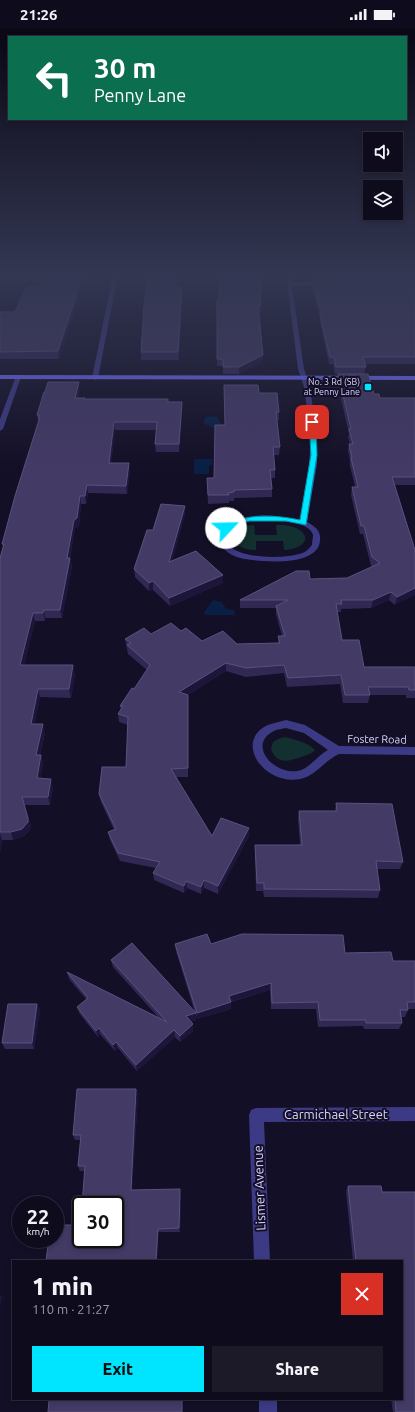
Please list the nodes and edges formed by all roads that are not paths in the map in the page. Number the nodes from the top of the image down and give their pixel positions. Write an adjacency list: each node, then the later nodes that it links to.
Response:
1 (103, 339): 5 (street)
2 (297, 339): 6 (street)
3 (0, 378): 4 (main road)
4 (18, 378): 5 (main road); 8 (street)
5 (95, 378): 6 (main road)
6 (303, 378): 7 (main road); 9 (street)
7 (415, 378)
8 (0, 429)
9 (303, 523): 9 (street)
10 (338, 750): 10 (street, Foster Road); 11 (street, Foster Road)
11 (415, 751)
12 (415, 1114): 13 (street, Carmichael Street)
13 (256, 1115): 14 (street, Lismer Avenue)
14 (262, 1260)
15 (268, 1400): 16 (street)
16 (268, 1412)

